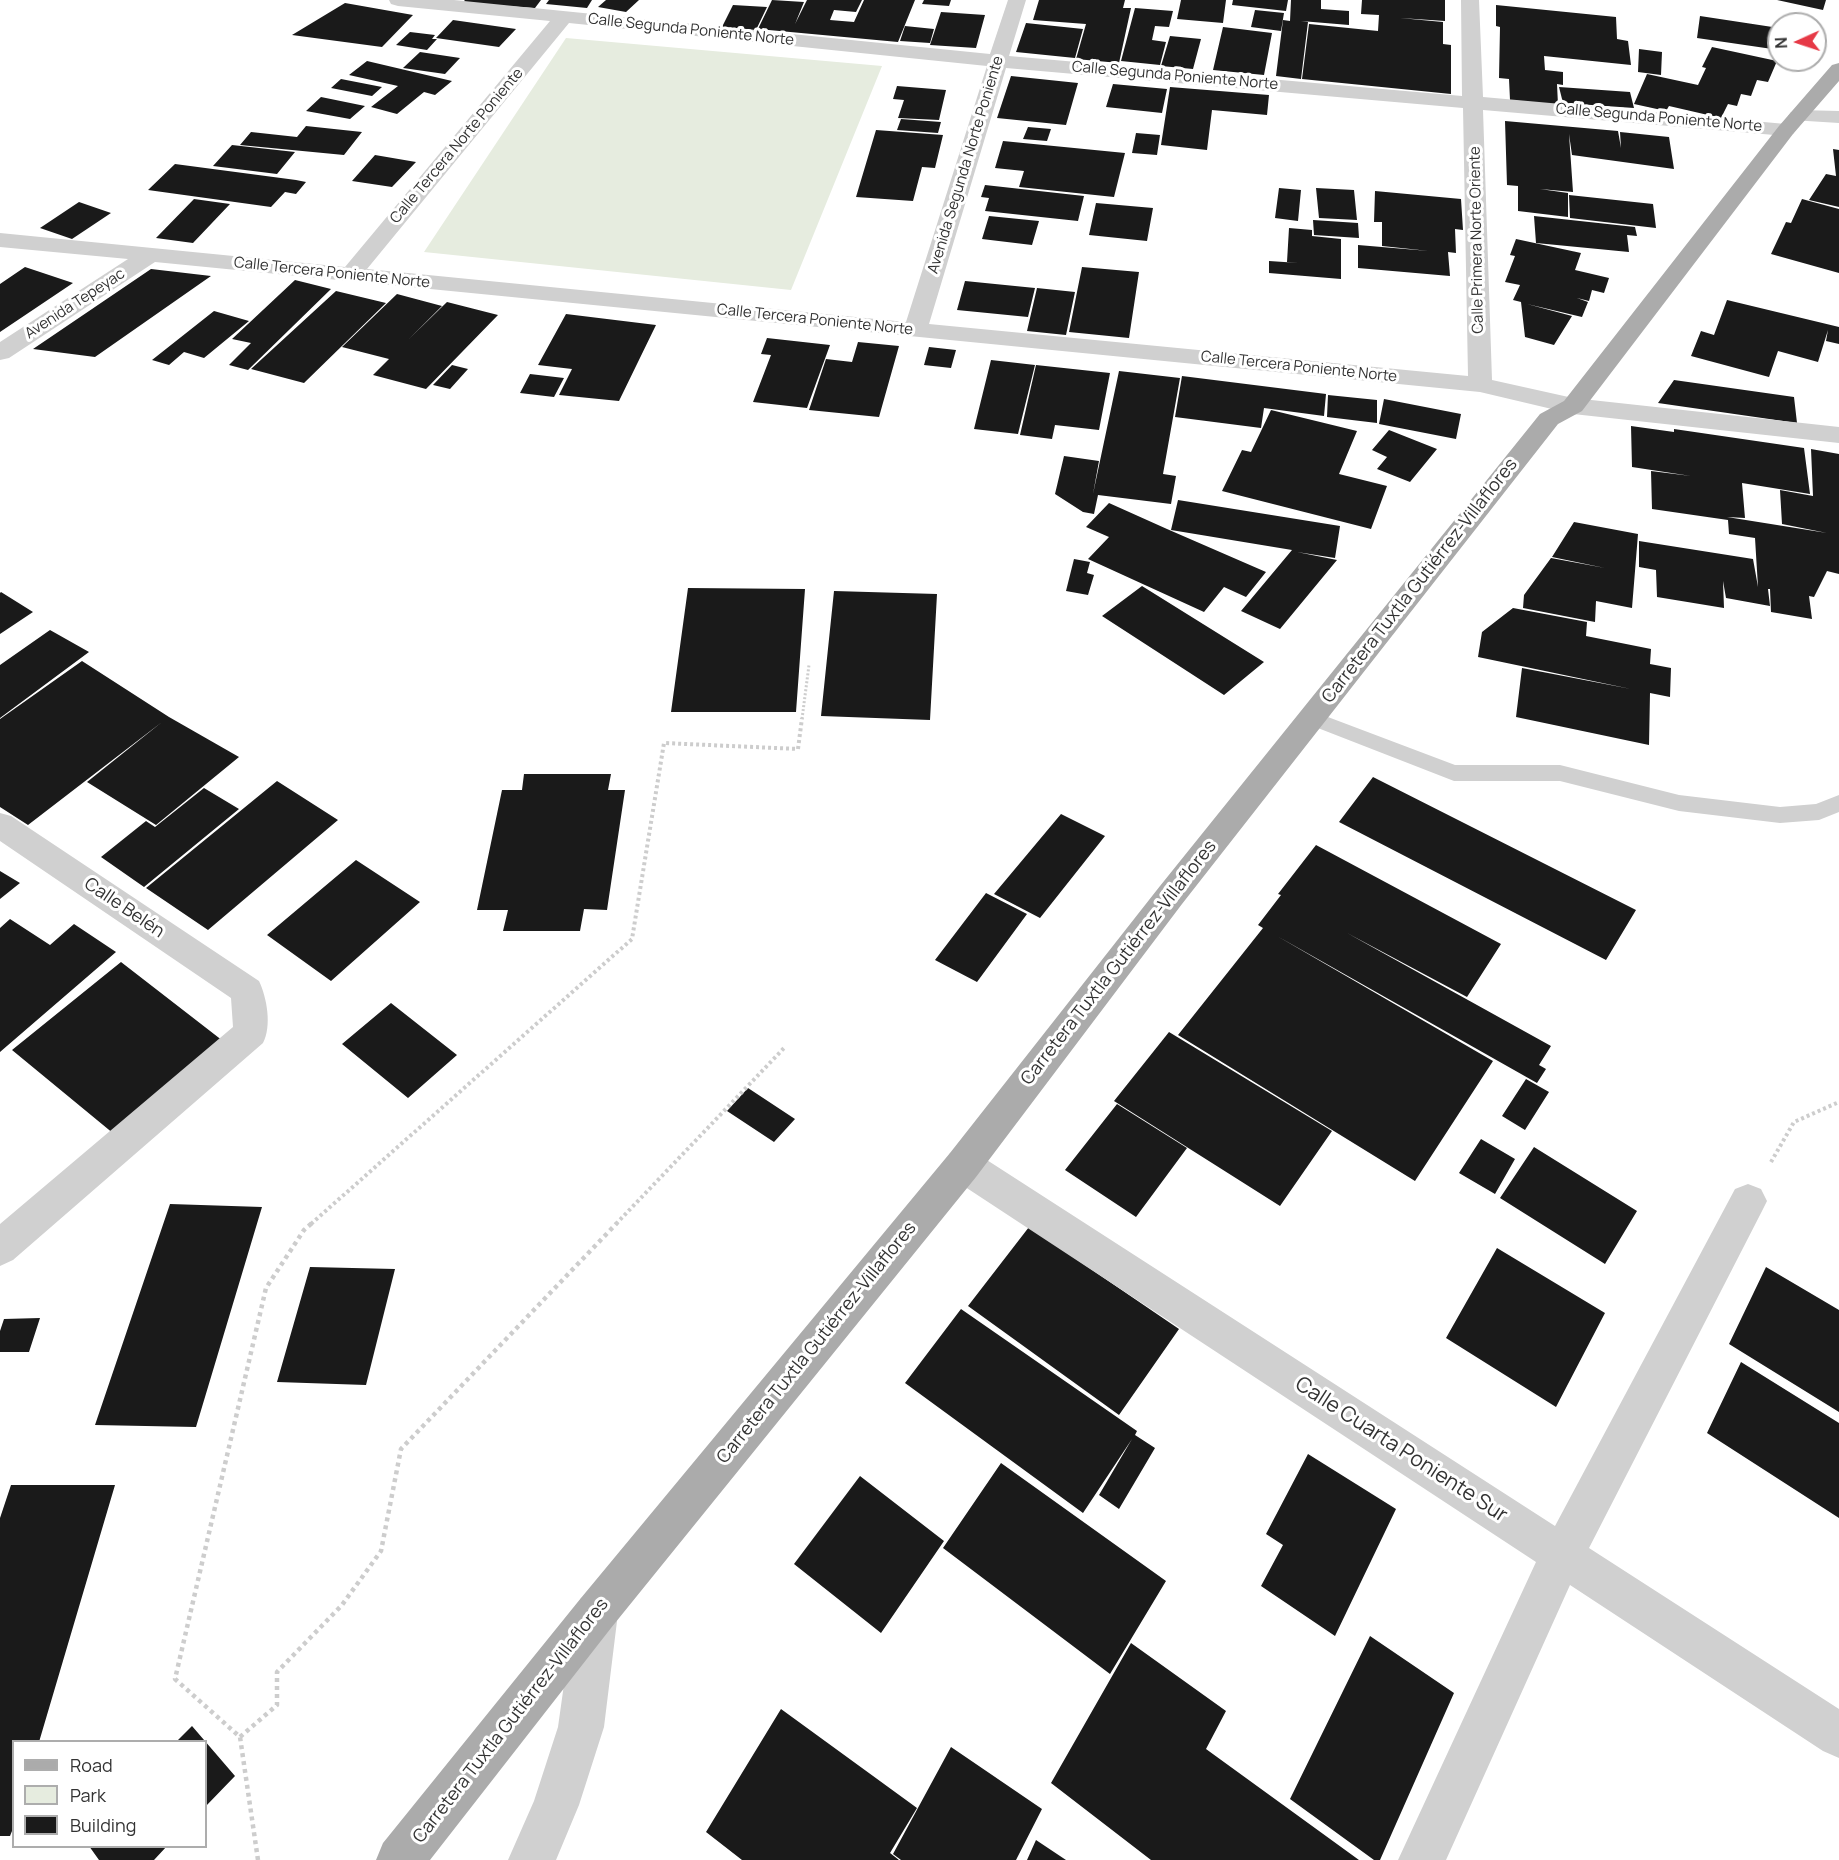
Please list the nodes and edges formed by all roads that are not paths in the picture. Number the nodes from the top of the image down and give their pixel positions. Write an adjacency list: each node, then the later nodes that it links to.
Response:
1 (398, 0): 4 (street, Calle Segunda Poniente Norte)
2 (1017, 0): 5 (street, Avenida Segunda Norte Poniente)
3 (1470, 0): 7 (street, Calle Primera Norte Oriente)
4 (564, 17): 5 (street, Calle Segunda Poniente Norte); 12 (street, Calle Tercera Norte Poniente)
5 (999, 61): 7 (street, Calle Segunda Poniente Norte); 13 (street, Avenida Segunda Norte Poniente)
6 (1839, 69): 9 (main road, Carretera Tuxtla Gutiérrez-Villaflores)
7 (1474, 102): 9 (street, Calle Segunda Poniente Norte); 15 (street, Calle Primera Norte Oriente)
8 (1839, 117): 9 (street, Calle Segunda Poniente Norte)
9 (1792, 123): 16 (main road, Carretera Tuxtla Gutiérrez-Villaflores)
10 (0, 240): 11 (street, Calle Tercera Poniente Norte)
11 (150, 255): 12 (street, Calle Tercera Poniente Norte); 14 (street, Avenida Tepeyac)
12 (350, 275): 13 (street, Calle Tercera Poniente Norte)
13 (915, 330): 15 (street, Calle Tercera Poniente Norte)
14 (0, 353)
15 (1480, 385): 16 (street)
16 (1573, 406): 17 (street); 18 (main road, Carretera Tuxtla Gutiérrez-Villaflores)
17 (1839, 435)
18 (1312, 718): 19 (lane); 21 (main road, Carretera Tuxtla Gutiérrez-Villaflores)
19 (1839, 803)
20 (0, 825): 23 (street, Calle Belén)
21 (963, 1165): 24 (street, Calle Cuarta Poniente Sur); 25 (main road, Carretera Tuxtla Gutiérrez-Villaflores)
22 (1748, 1202): 24 (street)
23 (0, 1248)
24 (1562, 1555): 26 (street, Calle Cuarta Poniente Sur); 29 (street)
25 (596, 1613): 27 (main road, Carretera Tuxtla Gutiérrez-Villaflores); 28 (street)
26 (1839, 1735)
27 (400, 1860)
28 (532, 1860)
29 (1422, 1860)

